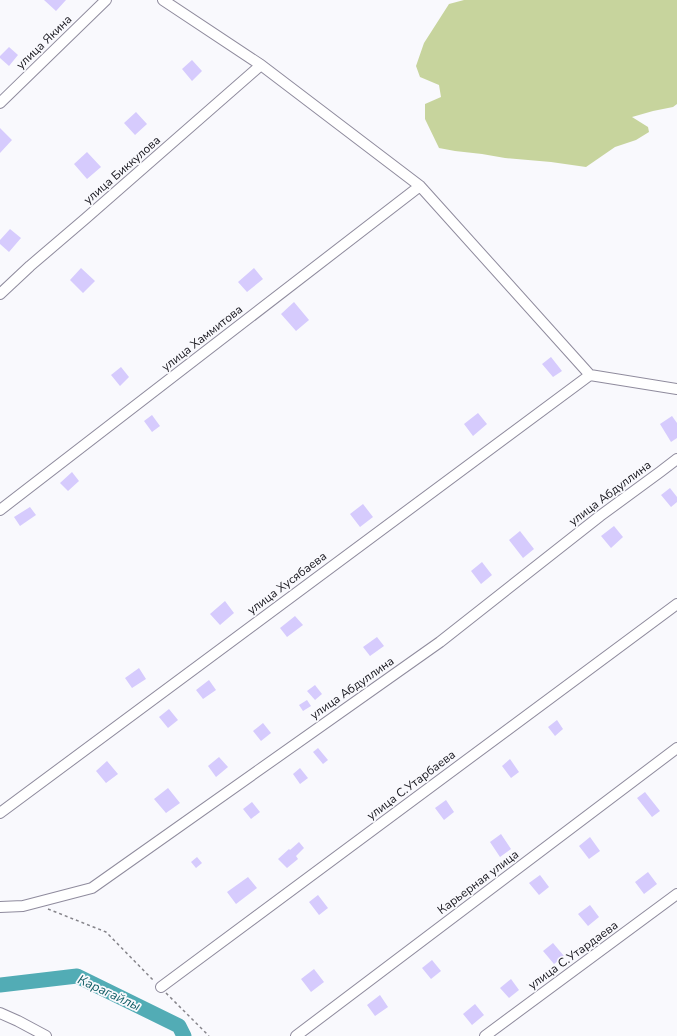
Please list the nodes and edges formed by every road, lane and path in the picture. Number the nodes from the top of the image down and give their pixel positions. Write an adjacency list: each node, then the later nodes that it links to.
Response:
1 (106, 0): 4 (street, улица Якина)
2 (164, 0): 3 (street)
3 (260, 65): 5 (street); 6 (street, улица Биккулова)
4 (0, 103)
5 (420, 186): 7 (street); 10 (street, улица Хаммитова)
6 (0, 294)
7 (590, 375): 8 (street); 13 (street, улица Хусябаева)
8 (677, 389)
9 (677, 458): 15 (street, улица Абдуллина)
10 (0, 510)
11 (677, 604): 17 (street, улица С.Утарбаева)
12 (677, 748): 21 (street, Карьерная улица)
13 (0, 813)
14 (677, 894): 22 (street, улица С.Утардаева)
15 (0, 907)
16 (47, 909): 17 (path)
17 (161, 987): 20 (path)
18 (0, 1013): 19 (street)
19 (46, 1036)
20 (209, 1036)
21 (296, 1036)
22 (485, 1036)

